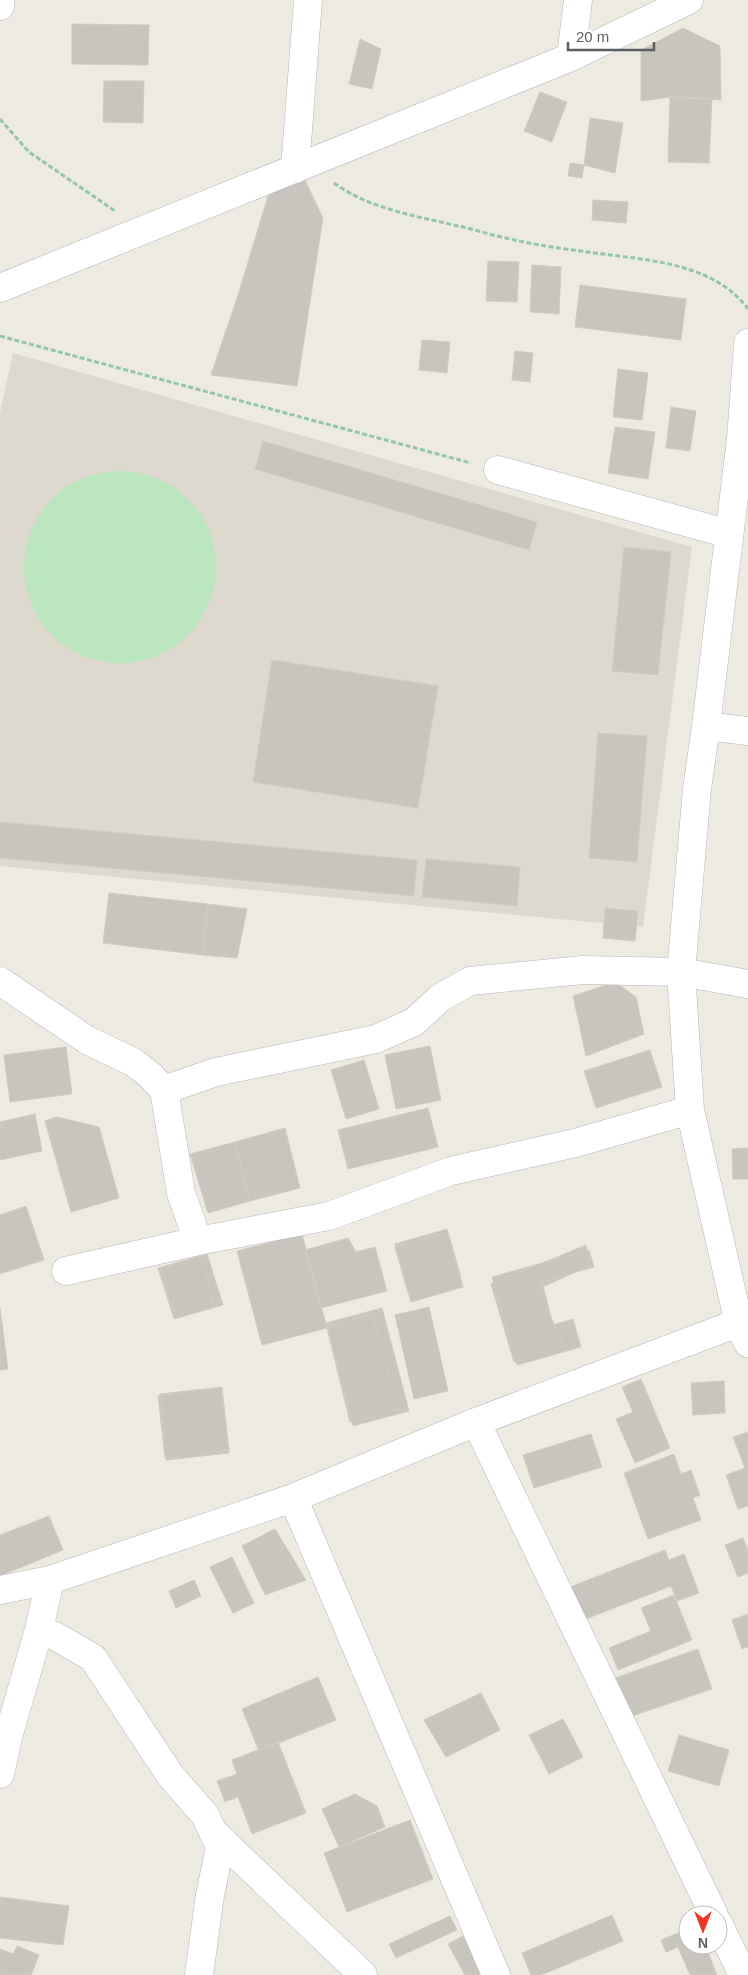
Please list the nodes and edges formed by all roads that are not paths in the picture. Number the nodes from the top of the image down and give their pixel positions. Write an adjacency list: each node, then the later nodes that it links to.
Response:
1 (0, 0): 5 (street)
2 (308, 0): 7 (street)
3 (578, 0): 6 (street)
4 (689, 0): 6 (street)
5 (0, 6)
6 (571, 57): 7 (street)
7 (295, 169): 8 (street)
8 (0, 288)
9 (748, 343): 10 (street)
10 (744, 439): 12 (street)
11 (498, 470): 12 (street)
12 (729, 534): 13 (street)
13 (706, 726): 14 (street); 15 (street)
14 (748, 731)
15 (681, 972): 17 (street); 18 (street); 19 (street)
16 (0, 980): 18 (street)
17 (748, 984)
18 (164, 1090): 20 (street)
19 (690, 1110): 20 (street); 22 (street)
20 (198, 1241): 21 (street)
21 (66, 1271)
22 (745, 1329): 23 (street)
23 (476, 1422): 24 (street); 30 (street)
24 (293, 1498): 25 (street); 34 (street)
25 (50, 1580): 26 (street); 27 (street)
26 (0, 1590)
27 (39, 1630): 28 (street); 29 (street)
28 (0, 1774)
29 (213, 1832): 32 (street); 33 (street)
30 (709, 1905)
31 (728, 1944): 35 (street)
32 (199, 1975)
33 (363, 1975)
34 (496, 1975)
35 (743, 1975)

